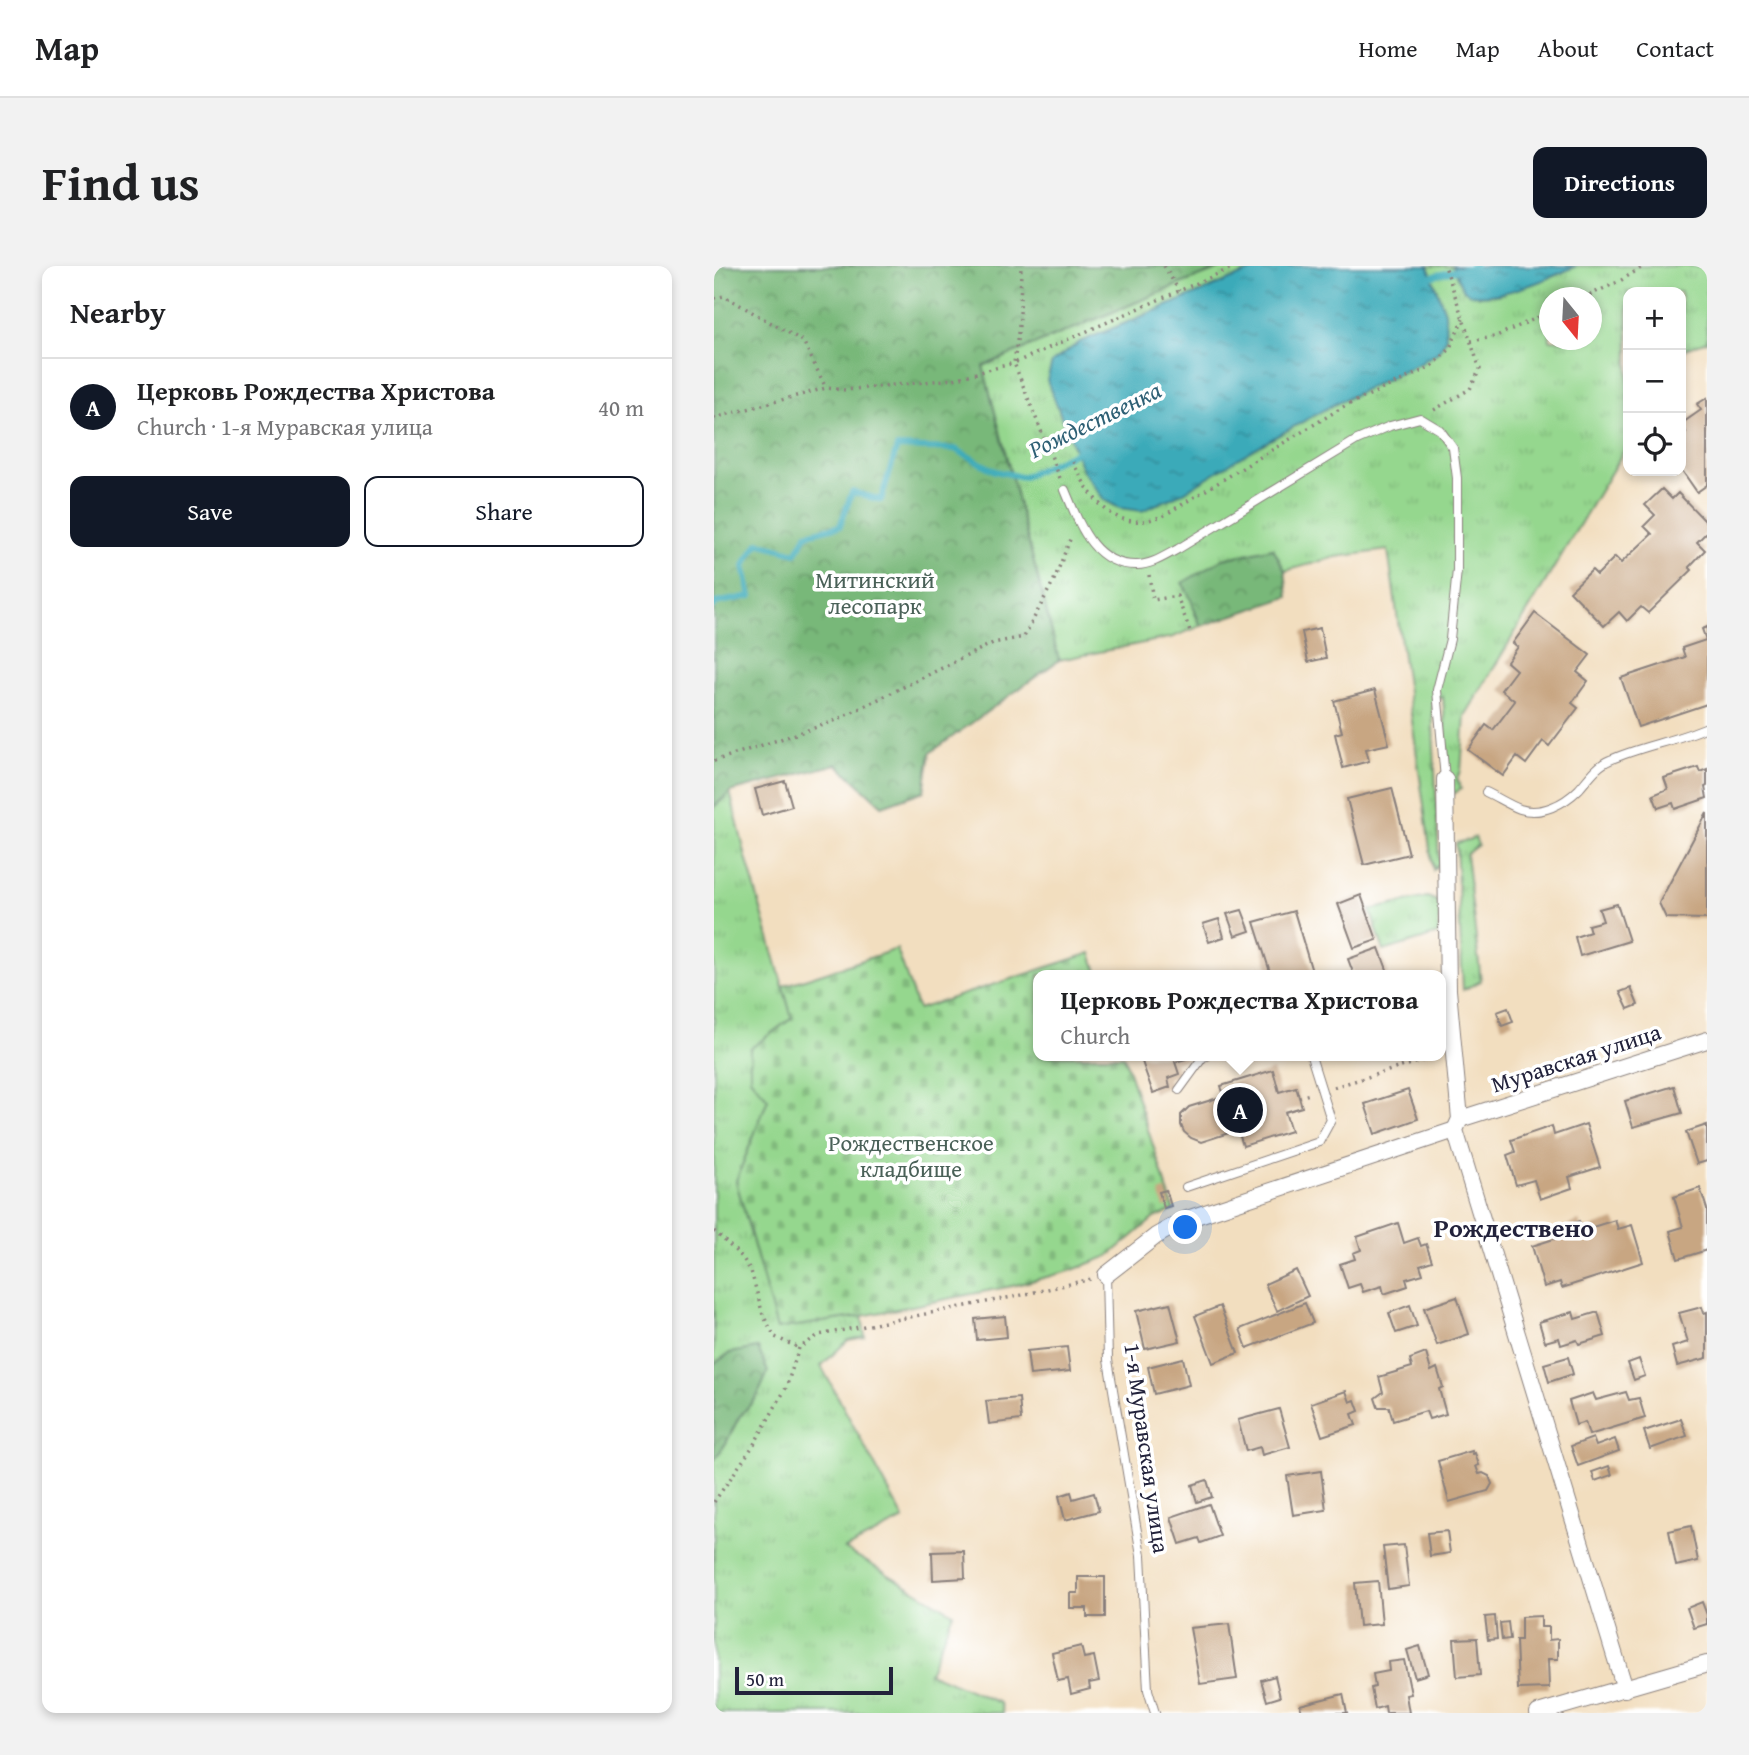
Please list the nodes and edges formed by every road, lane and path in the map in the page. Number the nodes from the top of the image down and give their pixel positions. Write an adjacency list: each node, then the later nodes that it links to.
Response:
1 (1021, 266): 12 (path)
2 (1164, 266): 7 (path)
3 (1236, 266): 7 (path)
4 (1445, 266): 10 (path)
5 (1644, 266): 6 (path)
6 (1602, 289)
7 (1179, 291): 12 (path)
8 (714, 298): 13 (path)
9 (1539, 317): 11 (path)
10 (1463, 319): 11 (path); 16 (path)
11 (1471, 341): 15 (path)
12 (1014, 363): 13 (path); 17 (path)
13 (826, 388): 14 (path)
14 (714, 418)
15 (1420, 418): 19 (lane); 23 (lane)
16 (1073, 461)
17 (1065, 491): 18 (lane)
18 (1078, 520): 19 (lane); 22 (path)
19 (1147, 563): 20 (path)
20 (1190, 631)
21 (1707, 727): 24 (lane)
22 (714, 761)
23 (1445, 779): 25 (street)
24 (1486, 792)
25 (1445, 970)
26 (1446, 1001): 34 (street)
27 (1707, 1040): 34 (street, Муравская улица)
28 (1200, 1061): 31 (lane)
29 (1313, 1061): 32 (lane)
30 (1423, 1061): 32 (path)
31 (1180, 1090)
32 (1322, 1090): 33 (path); 35 (lane)
33 (1299, 1097)
34 (1457, 1124): 37 (street); 41 (street)
35 (1186, 1187)
36 (714, 1231): 38 (path)
37 (1106, 1275): 38 (path); 42 (lane, 1-я Муравская улица)
38 (799, 1348): 39 (path)
39 (714, 1502)
40 (1707, 1664): 41 (street)
41 (1625, 1689): 43 (street)
42 (1155, 1713)
43 (1538, 1713)

